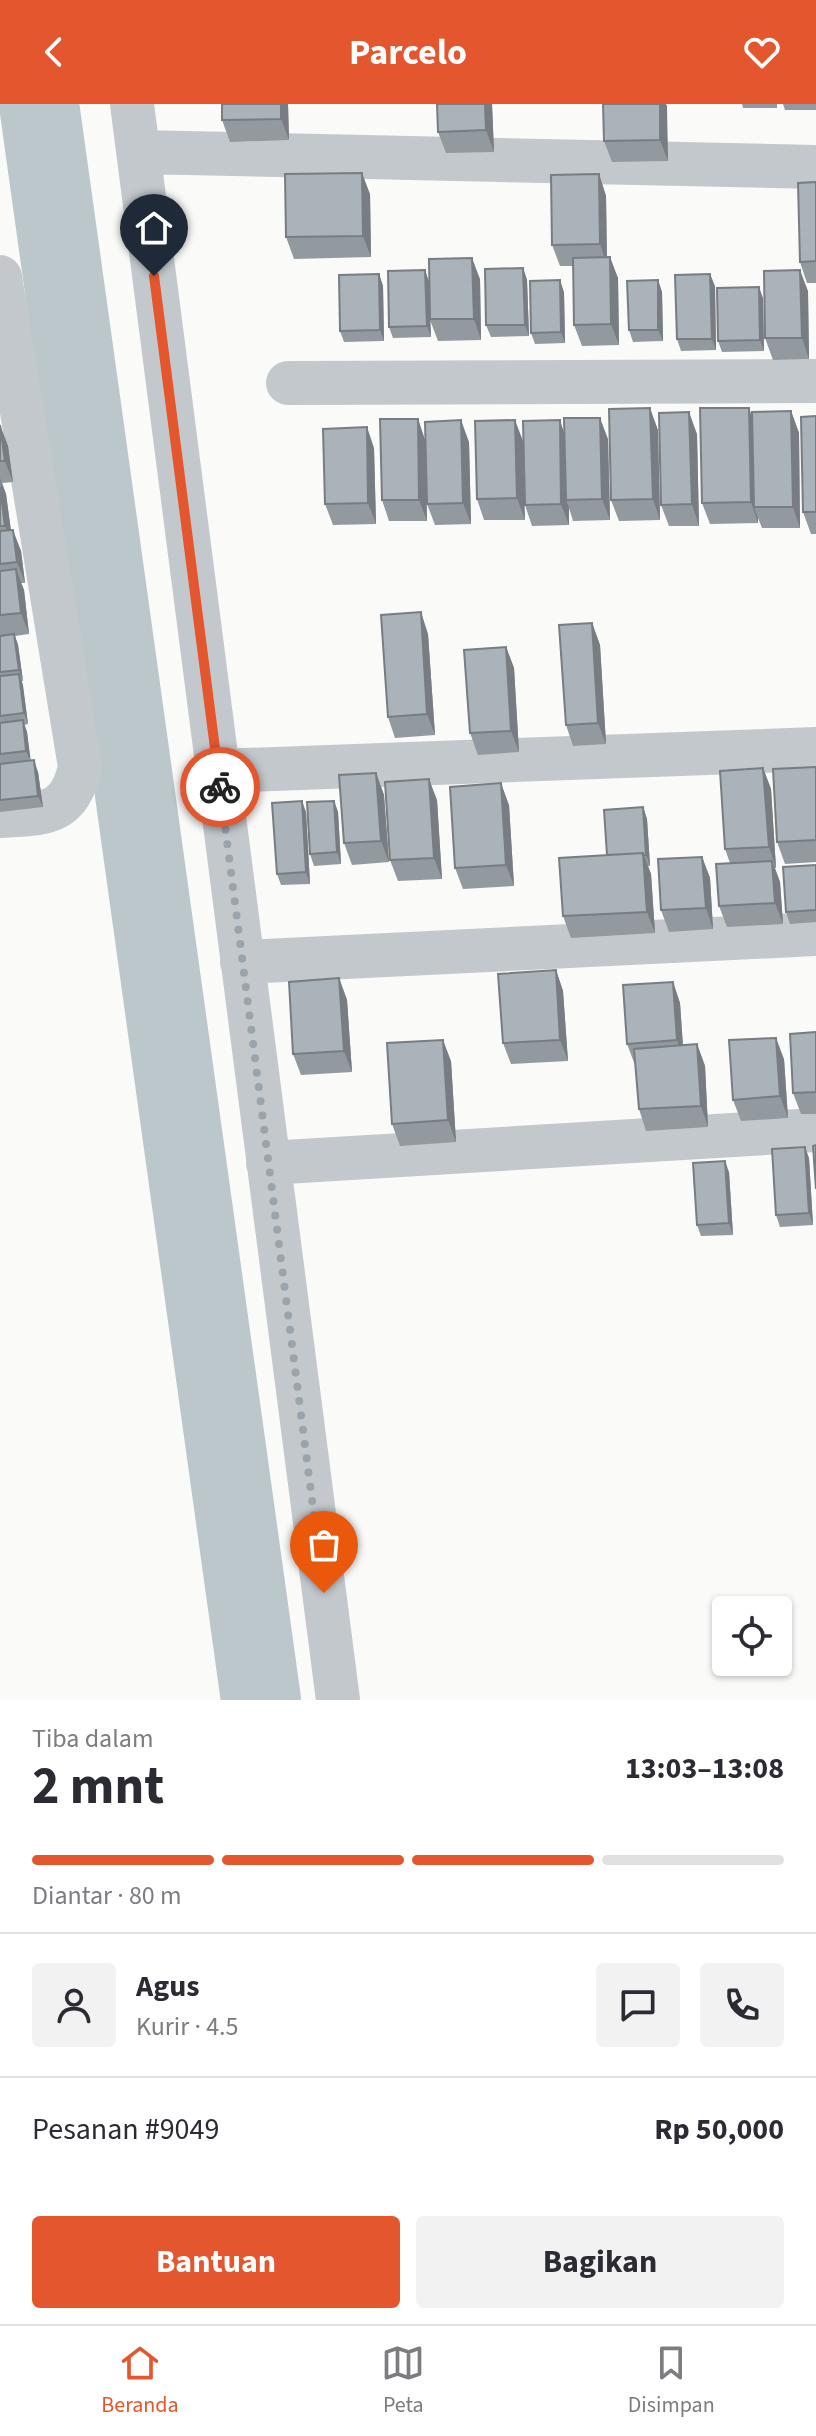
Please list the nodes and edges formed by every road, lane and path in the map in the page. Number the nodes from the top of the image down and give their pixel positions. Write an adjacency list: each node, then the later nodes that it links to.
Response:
1 (132, 104): 2 (street)
2 (138, 152): 3 (street); 8 (street)
3 (816, 167)
4 (0, 277): 9 (street)
5 (816, 381): 6 (street)
6 (288, 383)
7 (816, 749): 8 (street)
8 (217, 771): 11 (street)
9 (0, 816)
10 (816, 934): 11 (street)
11 (242, 962): 13 (street)
12 (816, 1130): 13 (street)
13 (268, 1163): 14 (street)
14 (338, 1700)

